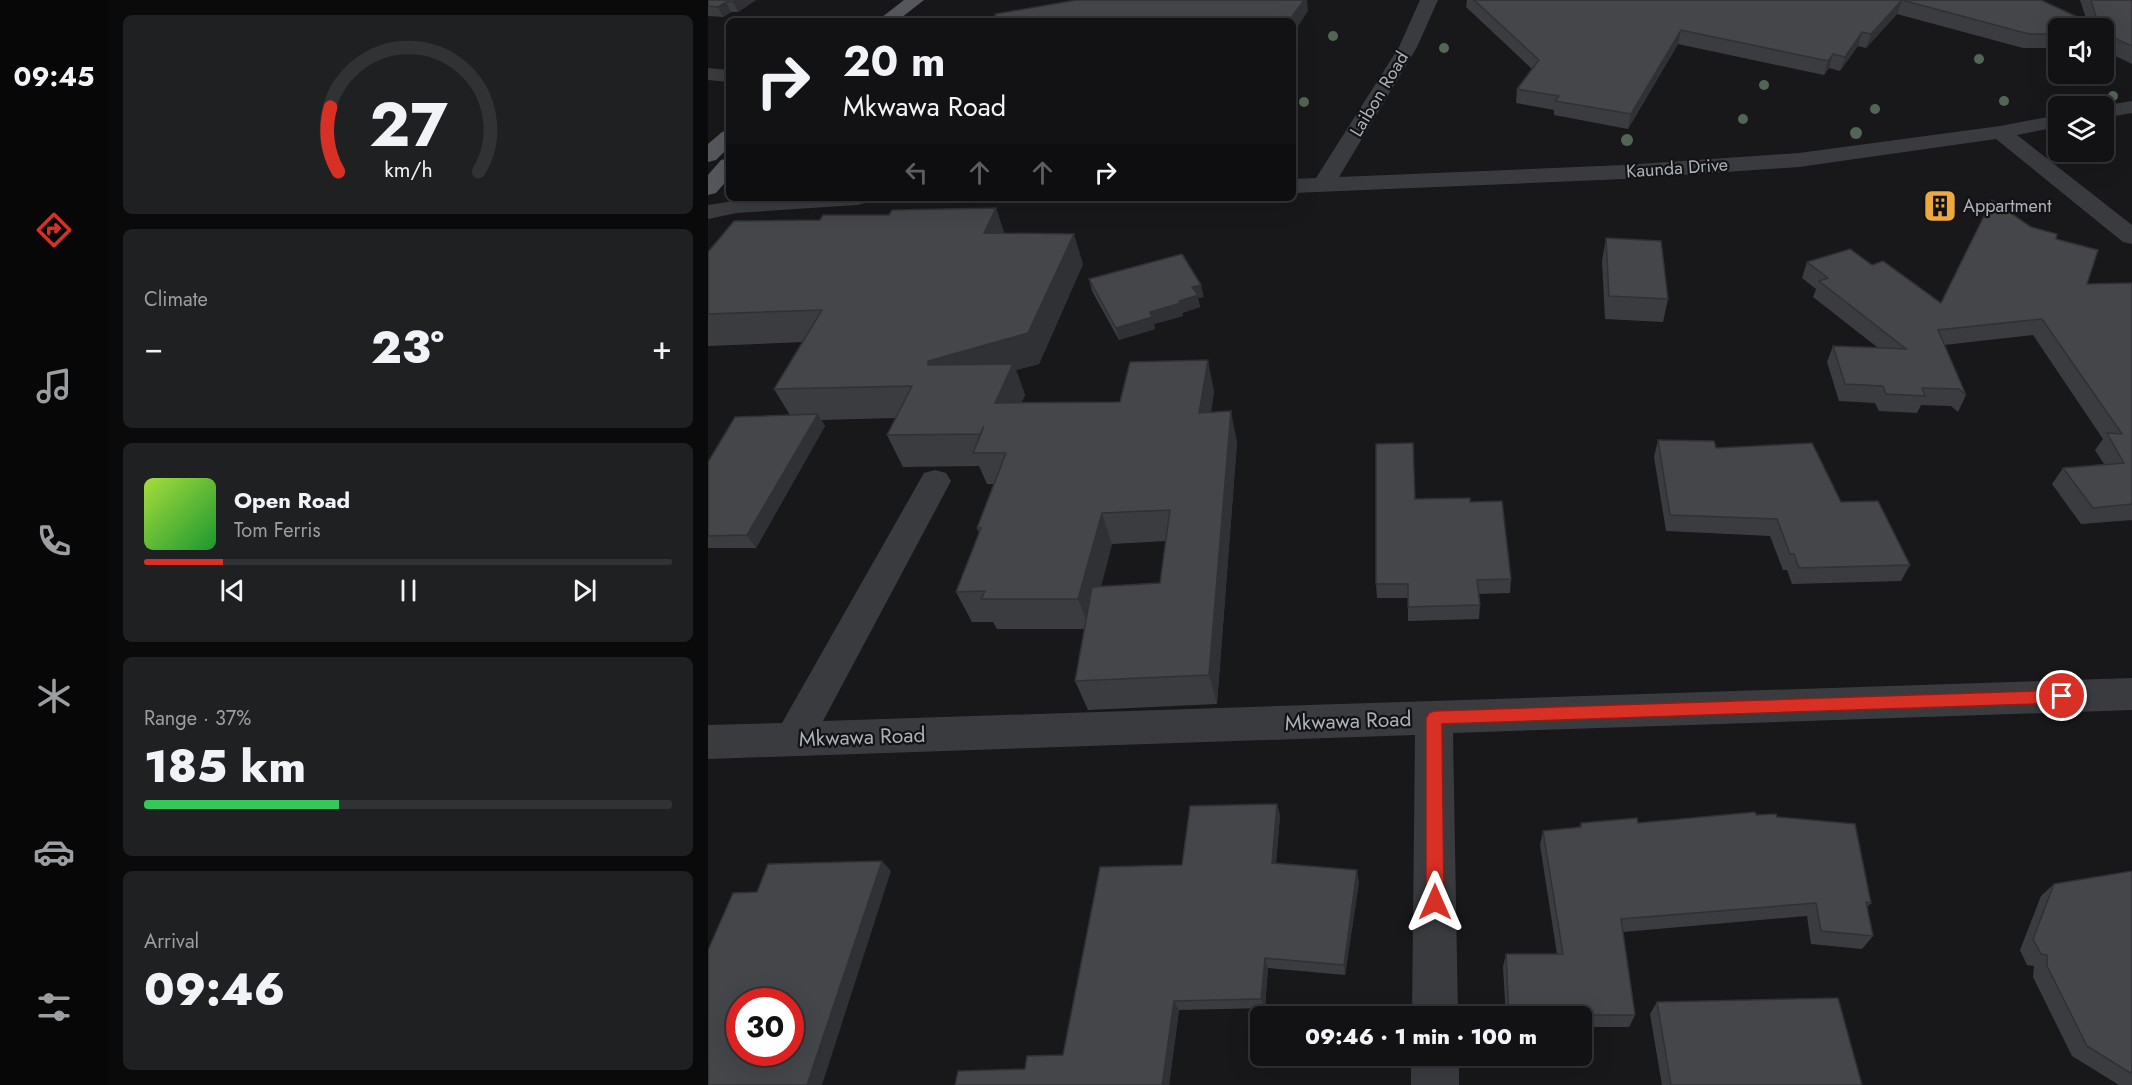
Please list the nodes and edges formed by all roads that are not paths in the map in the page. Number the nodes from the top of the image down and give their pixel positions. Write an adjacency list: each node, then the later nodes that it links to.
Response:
1 (1429, 0): 13 (street, Laibon Road)
2 (922, 5): 3 (main road)
3 (893, 18)
4 (708, 74): 5 (street)
5 (726, 76)
6 (2132, 107): 7 (street)
7 (2114, 110)
8 (2048, 123): 9 (street, Kaunda Drive)
9 (2000, 132): 13 (street, Kaunda Drive); 20 (street)
10 (726, 139): 11 (main road)
11 (708, 155)
12 (726, 168): 15 (main road)
13 (1323, 185): 14 (street, Kaunda Drive)
14 (1296, 186)
15 (708, 188)
16 (812, 201): 18 (street)
17 (708, 202): 18 (street)
18 (737, 206): 19 (street)
19 (708, 212)
20 (2132, 237)
21 (935, 481): 24 (street)
22 (2132, 694): 23 (street, Mkwawa Road)
23 (1434, 718): 24 (street, Mkwawa Road); 26 (street)
24 (793, 740): 25 (street, Mkwawa Road)
25 (708, 742)
26 (1435, 1006)
27 (1435, 1066): 28 (street)
28 (1435, 1085)

